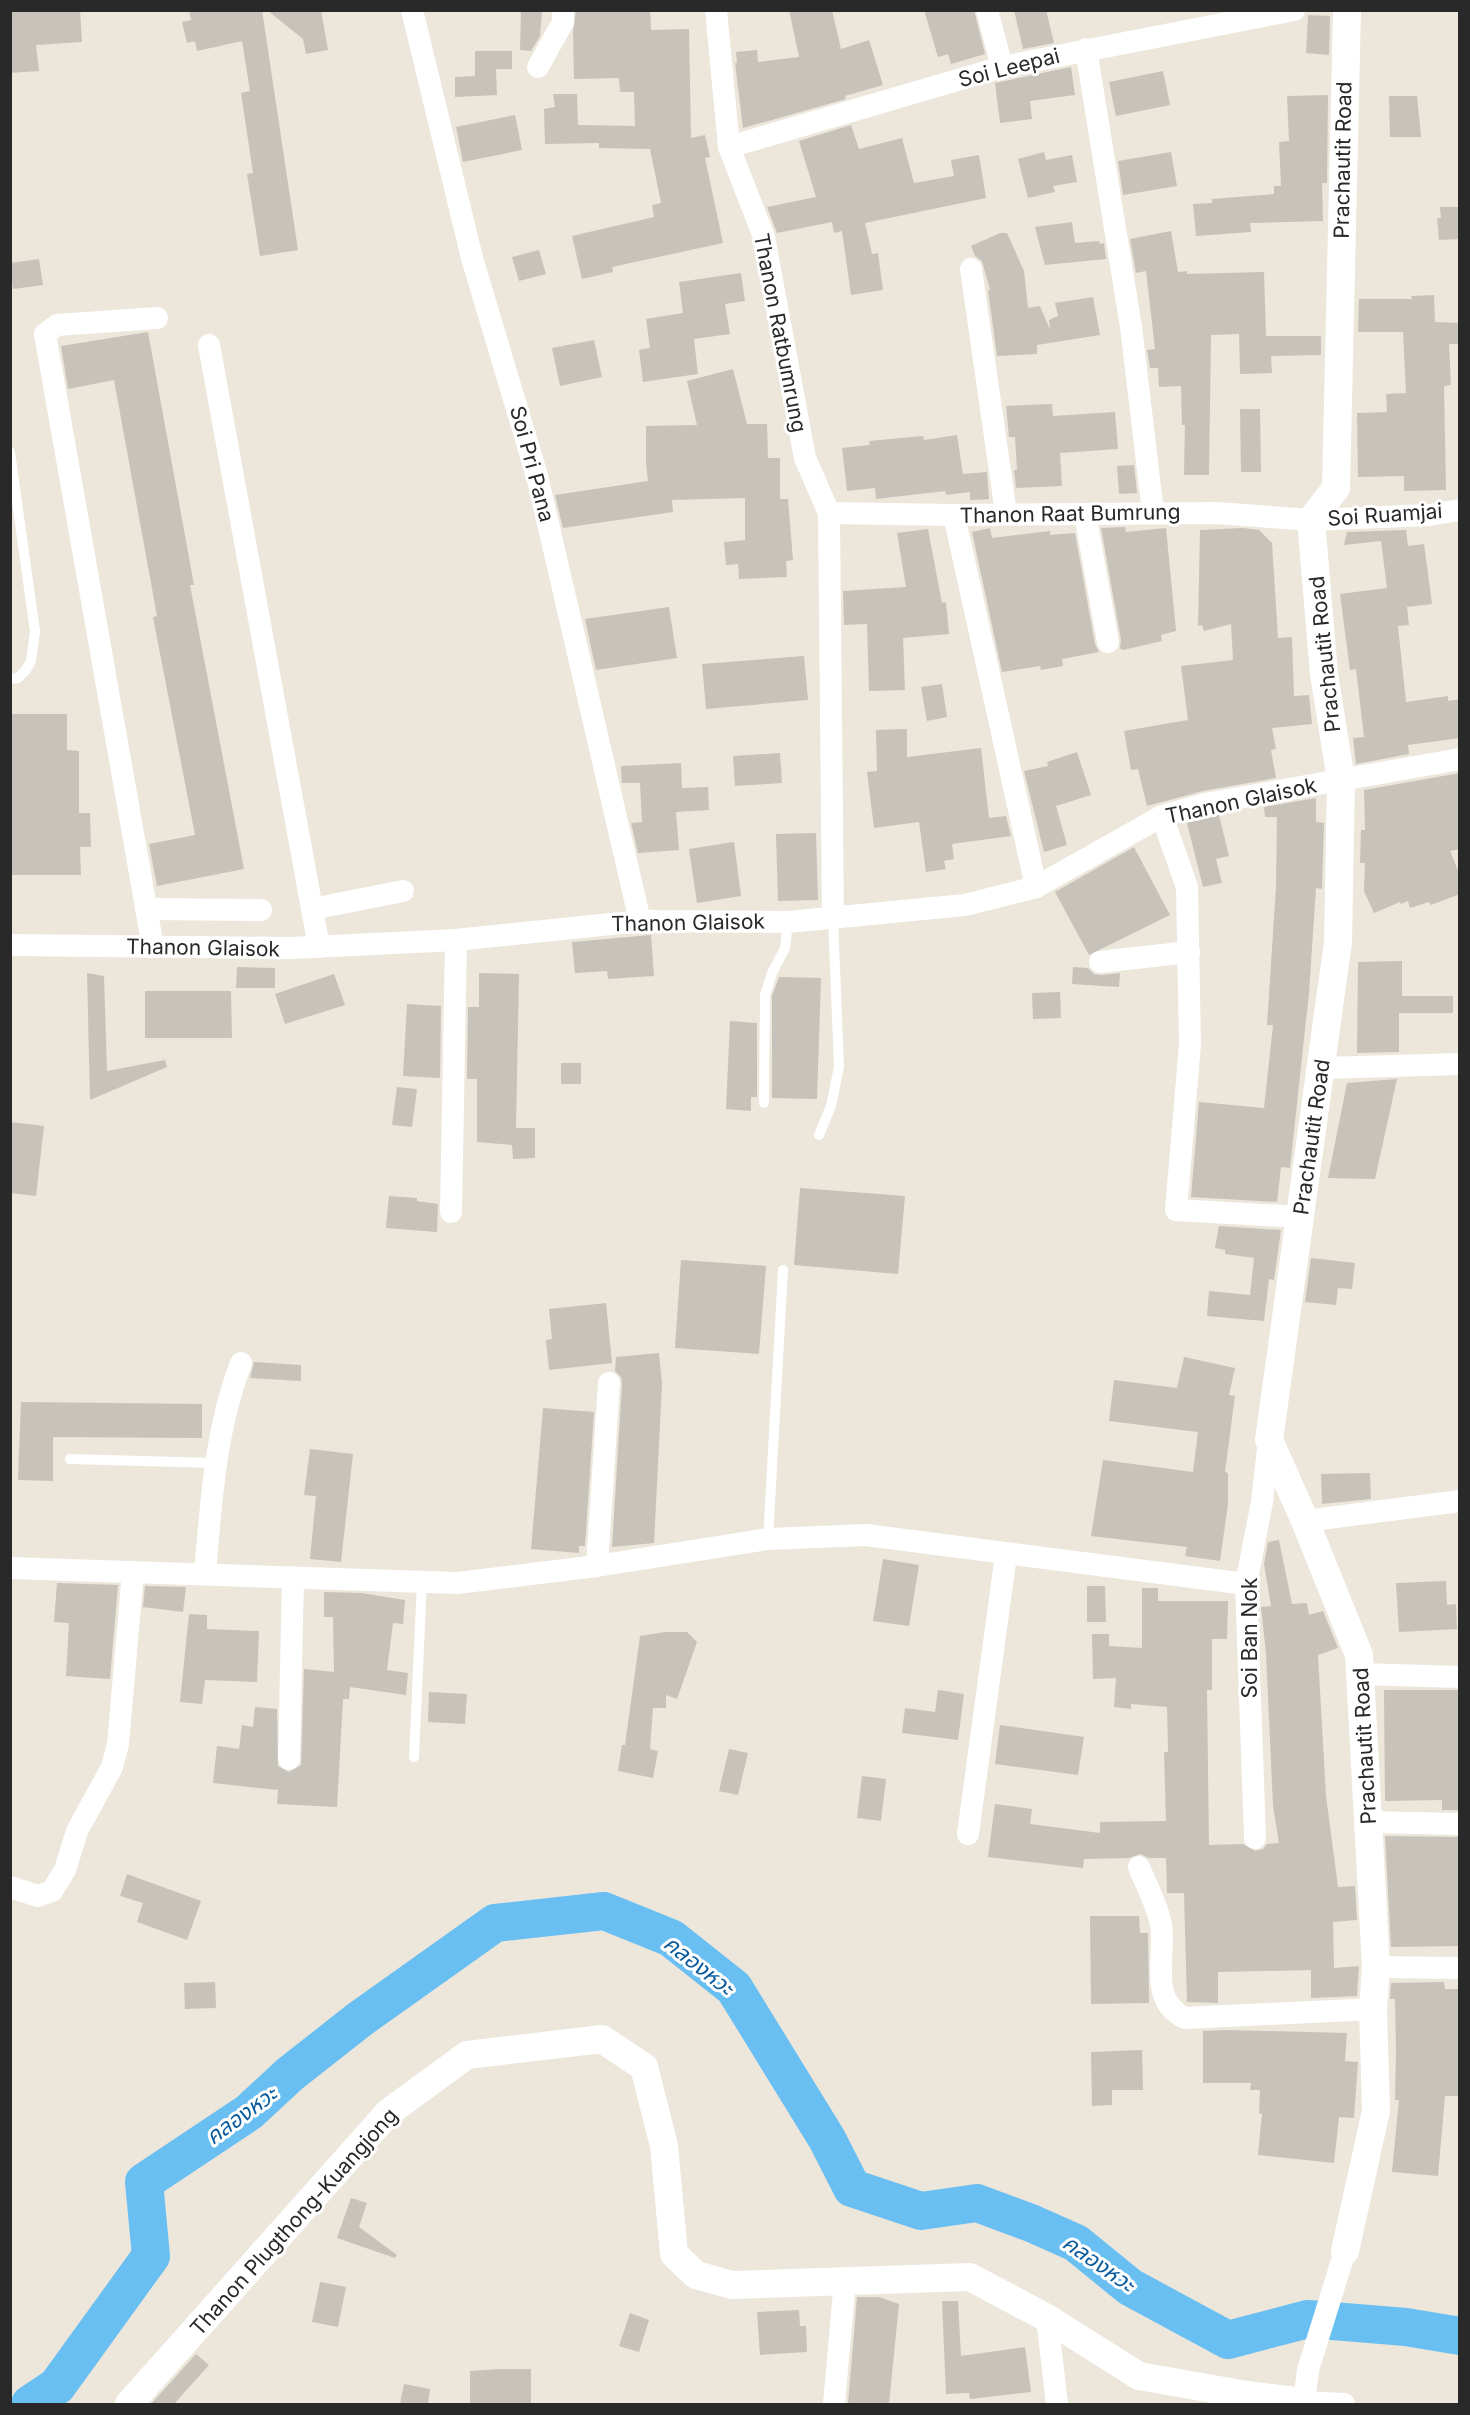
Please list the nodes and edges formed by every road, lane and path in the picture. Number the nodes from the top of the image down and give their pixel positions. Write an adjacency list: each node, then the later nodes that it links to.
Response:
1 (412, 10): 33 (street, Soi Pri Pana)
2 (563, 10): 8 (street)
3 (716, 10): 10 (street, Thanon Ratbumrung)
4 (987, 10): 9 (street)
5 (1294, 10): 7 (street, Soi Leepai)
6 (1347, 10): 21 (street, Prachautit Road)
7 (1086, 49): 9 (street, Soi Leepai); 16 (street)
8 (538, 67)
9 (1002, 67): 10 (street, Soi Leepai)
10 (729, 147): 17 (street, Thanon Ratbumrung)
11 (971, 269): 18 (street)
12 (157, 318): 29 (street)
13 (209, 345): 30 (street)
14 (10, 452): 23 (lane)
15 (1460, 510): 21 (street, Soi Ruamjai)
16 (1153, 512): 19 (street, Thanon Raat Bumrung); 21 (street, Thanon Raat Bumrung)
17 (829, 513): 20 (street, Thanon Raat Bumrung); 32 (street)
18 (1006, 513): 19 (street, Thanon Raat Bumrung); 20 (street, Thanon Raat Bumrung)
19 (1085, 514): 22 (street)
20 (954, 515): 27 (street)
21 (1311, 520): 25 (street, Prachautit Road)
22 (1108, 642)
23 (10, 679)
24 (1460, 759): 25 (street, Thanon Glaisok)
25 (1341, 780): 26 (street, Thanon Glaisok); 42 (street, Prachautit Road)
26 (1162, 816): 27 (street, Thanon Glaisok); 39 (street)
27 (1036, 887): 32 (street, Thanon Glaisok)
28 (403, 891): 30 (street)
29 (146, 909): 31 (street); 37 (street)
30 (312, 909): 38 (street)
31 (261, 910)
32 (833, 918): 34 (street, Thanon Glaisok); 44 (lane)
33 (640, 921): 34 (street, Thanon Glaisok); 35 (street, Thanon Glaisok)
34 (789, 922): 43 (lane)
35 (456, 940): 38 (street, Thanon Glaisok); 45 (street)
36 (10, 945): 37 (street, Thanon Glaisok)
37 (153, 947): 38 (street, Thanon Glaisok)
38 (319, 947)
39 (1188, 952): 40 (street); 46 (street)
40 (1100, 962)
41 (1460, 1064): 42 (street)
42 (1322, 1068): 46 (street, Prachautit Road)
43 (764, 1103)
44 (819, 1135)
45 (451, 1212)
46 (1300, 1217): 50 (street, Prachautit Road)
47 (783, 1270): 55 (lane)
48 (241, 1363): 52 (street)
49 (609, 1383): 57 (street)
50 (1269, 1440): 54 (street, Prachautit Road); 63 (street, Soi Ban Nok)
51 (70, 1460): 52 (lane)
52 (215, 1463): 60 (street)
53 (1460, 1502): 54 (street)
54 (1305, 1521): 64 (street, Prachautit Road)
55 (768, 1539): 56 (street); 57 (street)
56 (1006, 1555): 63 (street); 70 (street)
57 (597, 1566): 62 (street)
58 (10, 1568): 59 (street)
59 (133, 1572): 60 (street); 73 (street)
60 (205, 1574): 61 (street)
61 (292, 1577): 62 (street); 67 (street)
62 (422, 1581): 66 (lane)
63 (1246, 1584): 71 (street, Soi Ban Nok)
64 (1360, 1674): 65 (street); 68 (street, Prachautit Road)
65 (1460, 1677)
66 (414, 1757)
67 (289, 1759)
68 (1370, 1822): 69 (street); 74 (street, Prachautit Road)
69 (1460, 1824)
70 (968, 1834)
71 (1255, 1838)
72 (1139, 1867): 76 (street)
73 (10, 1887)
74 (1376, 1967): 75 (street); 76 (street, Prachautit Road)
75 (1460, 1968)
76 (1373, 2009): 77 (street, Prachautit Road)
77 (1345, 2251): 80 (street)
78 (846, 2280): 79 (street, Thanon Plugthong-Kuangjong); 81 (street, Thanon Plugthong-Kuangjong); 82 (street)
79 (1047, 2318): 80 (street, Thanon Plugthong-Kuangjong); 83 (street)
80 (1304, 2403): 84 (street)
81 (129, 2404)
82 (834, 2404)
83 (1057, 2404)
84 (1344, 2404)

